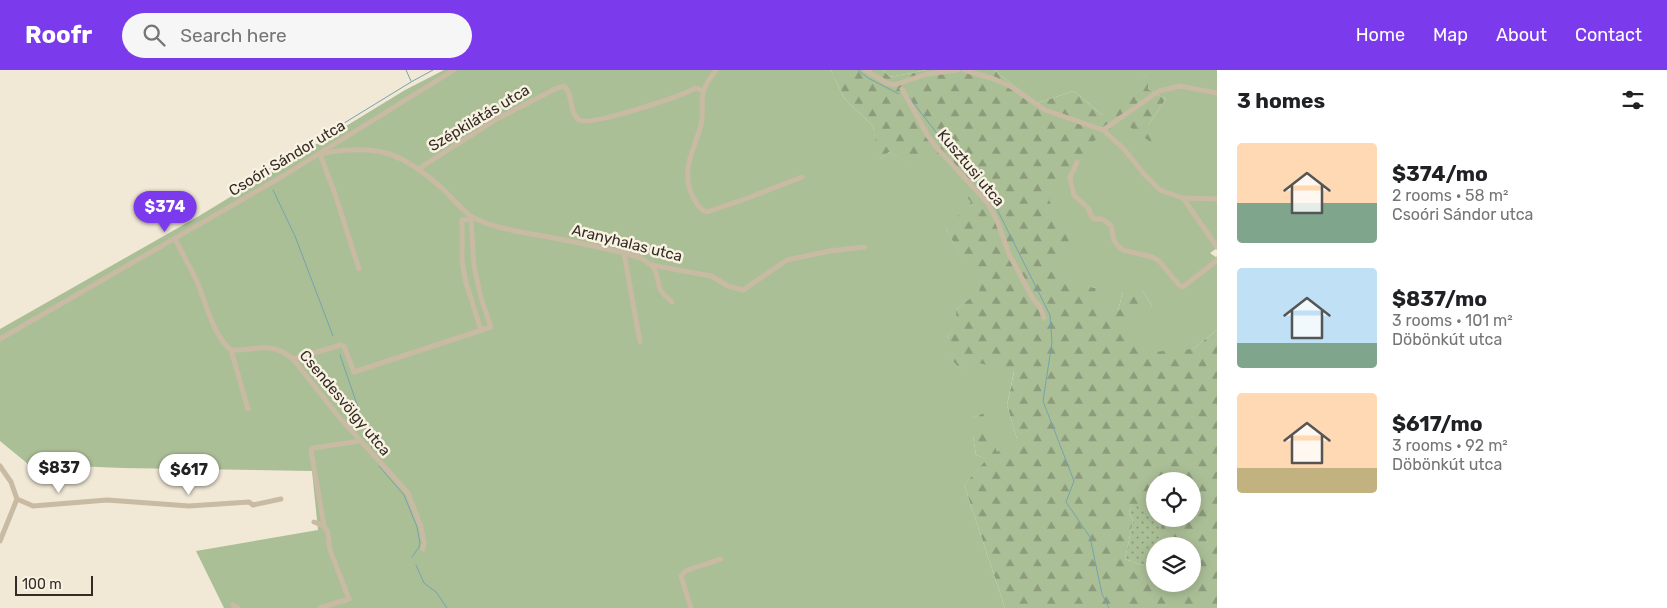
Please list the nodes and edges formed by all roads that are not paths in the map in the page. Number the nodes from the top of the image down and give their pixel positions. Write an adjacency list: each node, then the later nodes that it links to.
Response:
1 (454, 70): 10 (street, Csoóri Sándor utca)
2 (716, 70): 7 (street)
3 (865, 70): 4 (street)
4 (958, 70)
5 (964, 70): 9 (street)
6 (902, 89): 25 (street, Kusztusi utca)
7 (703, 91): 12 (street, Szépkilátás utca); 13 (street)
8 (1217, 93): 9 (street)
9 (1102, 130): 14 (street)
10 (320, 154): 12 (street, Aranyhalas utca); 17 (street, Csoóri Sándor utca); 23 (street)
11 (1077, 162): 21 (street)
12 (418, 169): 16 (street, Aranyhalas utca)
13 (802, 177)
14 (1183, 198): 15 (street); 19 (street)
15 (1217, 199)
16 (472, 219): 20 (street, Aranyhalas utca); 26 (street); 26 (street)
17 (175, 238): 27 (street, Csoóri Sándor utca); 29 (street)
18 (864, 247): 22 (street, Aranyhalas utca)
19 (1217, 247)
20 (624, 253): 22 (street, Aranyhalas utca); 28 (street)
21 (1217, 259)
22 (651, 265): 24 (street)
23 (358, 269)
24 (672, 302)
25 (1044, 318)
26 (481, 330): 30 (street)
27 (0, 339)
28 (640, 342)
29 (231, 350): 30 (street, Csendesvölgy utca); 31 (street)
30 (293, 359): 32 (street, Csendesvölgy utca)
31 (248, 409)
32 (360, 441): 37 (street); 39 (street, Csendesvölgy utca)
33 (0, 466): 34 (street)
34 (17, 499): 35 (street); 38 (street)
35 (281, 499)
36 (314, 522): 37 (street)
37 (324, 526): 41 (street)
38 (0, 541)
39 (423, 548)
40 (721, 558): 42 (street)
41 (320, 608)
42 (691, 608)

